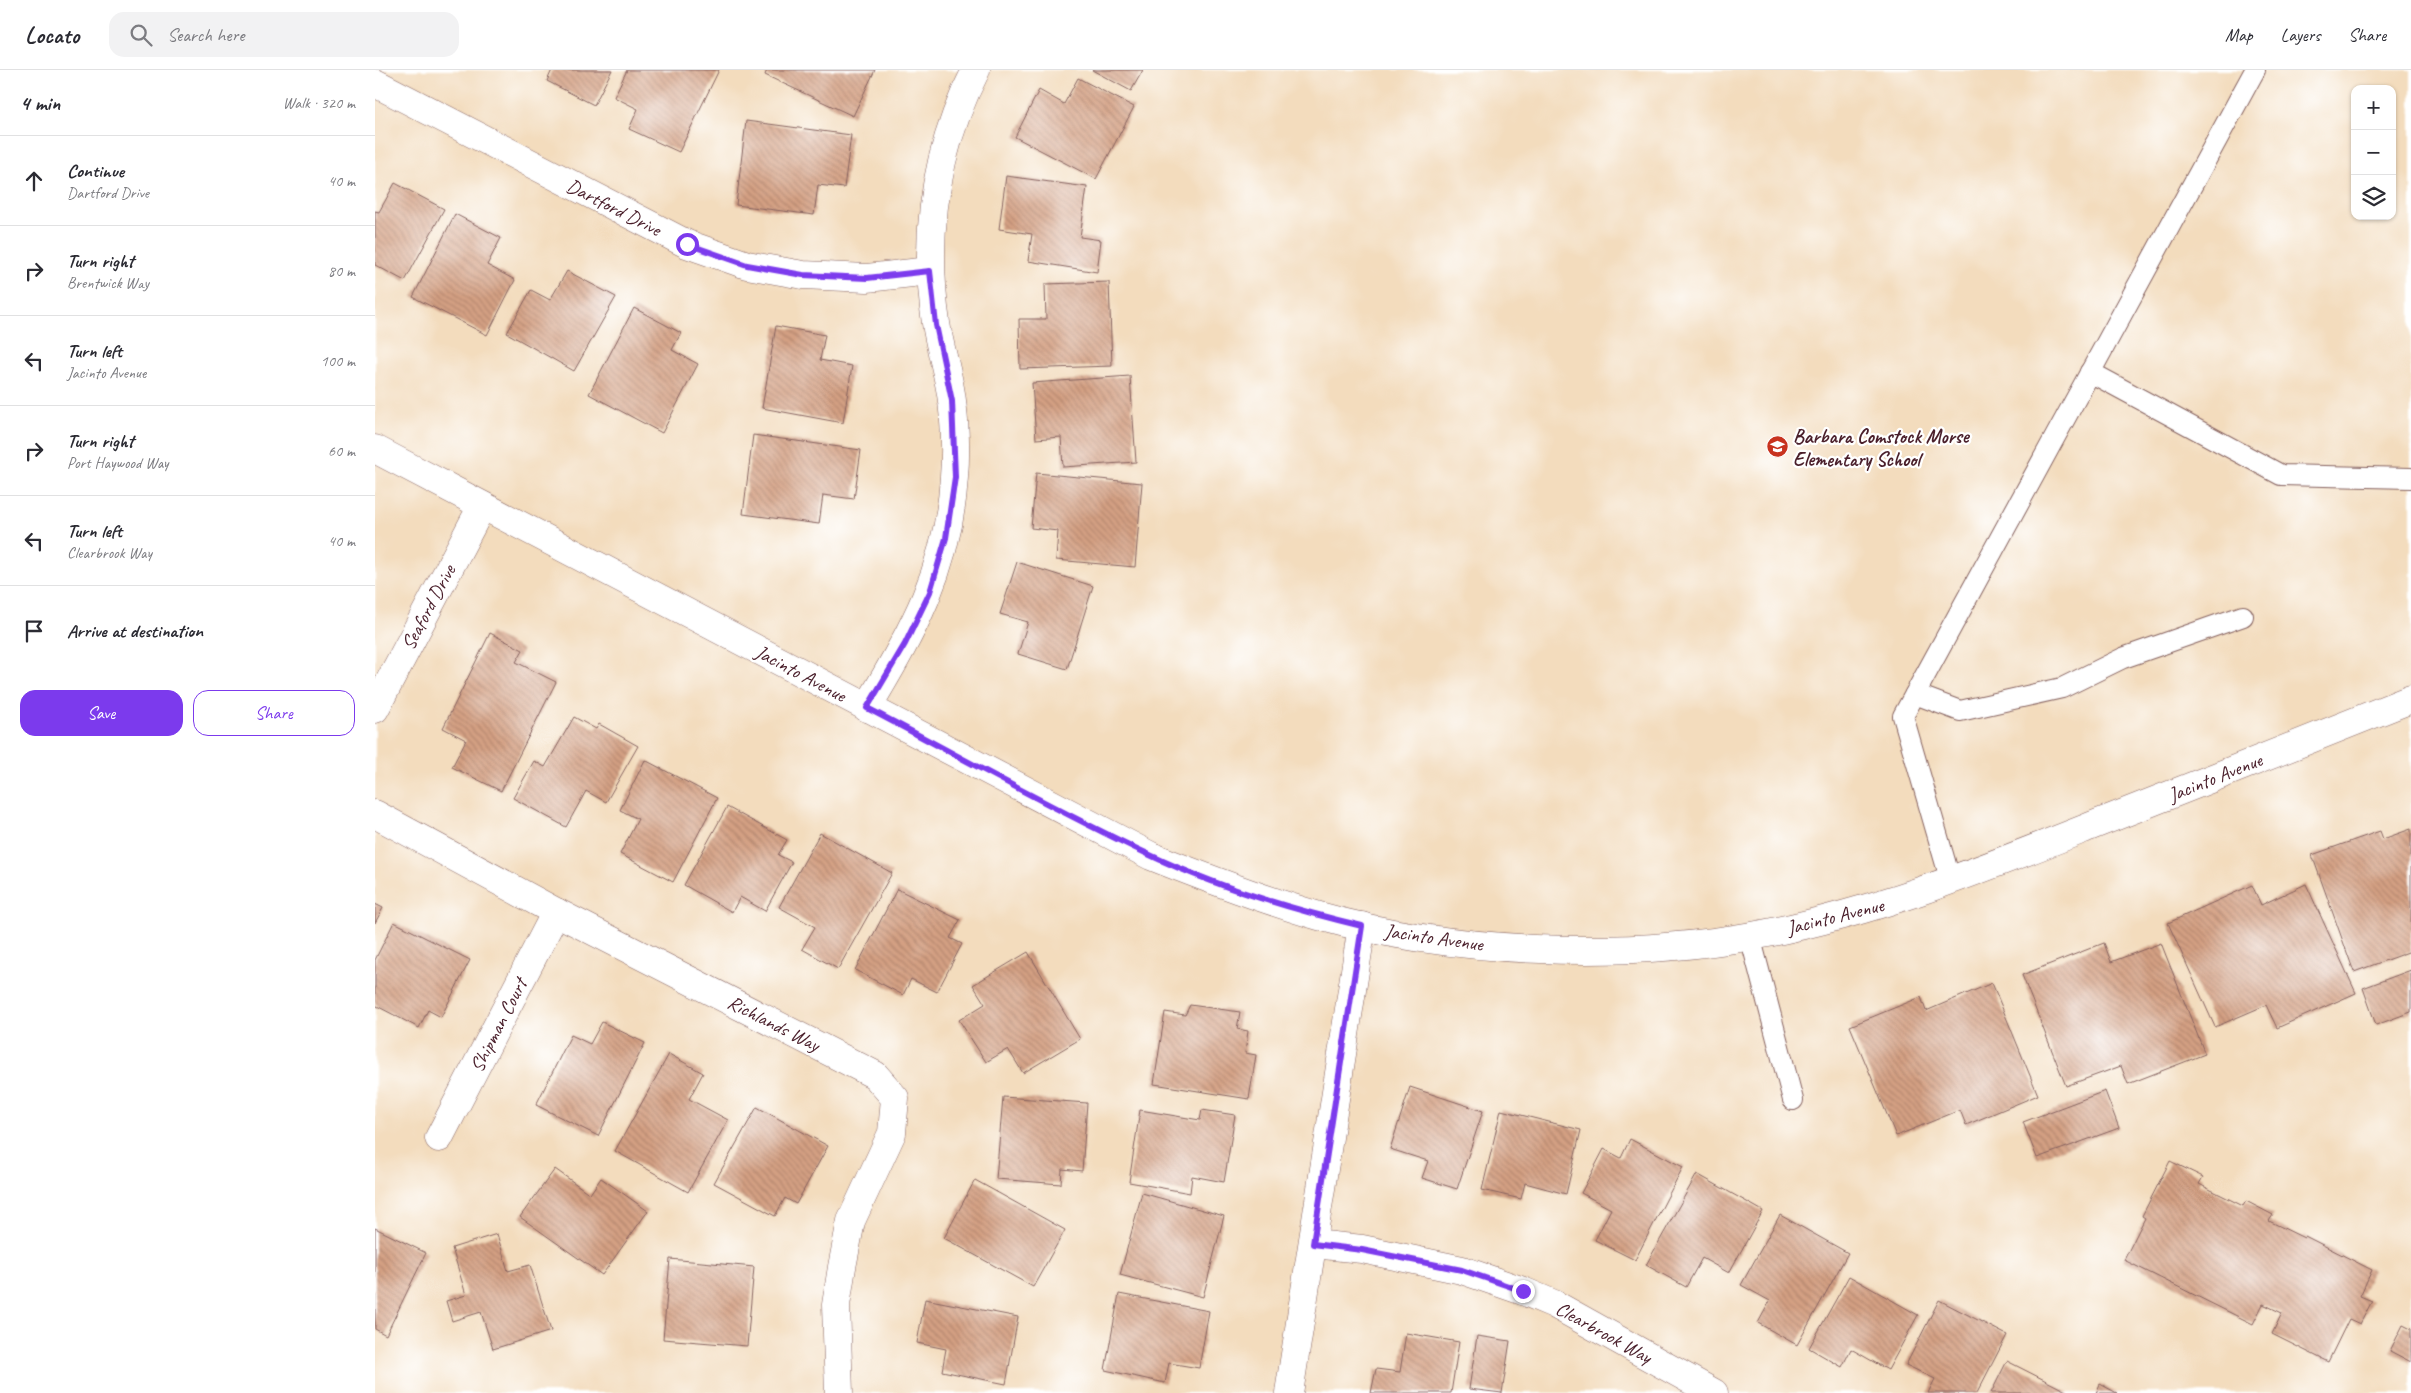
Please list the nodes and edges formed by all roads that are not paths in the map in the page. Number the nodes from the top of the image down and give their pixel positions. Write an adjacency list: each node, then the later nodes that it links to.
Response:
1 (976, 70): 4 (street)
2 (2255, 70): 5 (lane)
3 (375, 83): 4 (street, Dartford Drive)
4 (930, 271): 12 (street)
5 (2090, 372): 7 (lane); 10 (lane)
6 (375, 449): 8 (street, Jacinto Avenue)
7 (2411, 478)
8 (482, 506): 12 (street, Jacinto Avenue); 13 (street, Seaford Drive)
9 (2243, 616): 10 (lane)
10 (1915, 694): 15 (lane)
11 (2411, 699): 15 (street, Jacinto Avenue)
12 (867, 708): 17 (street, Jacinto Avenue)
13 (375, 709)
14 (375, 814): 16 (street, Richlands Way)
15 (1951, 882): 18 (street, Jacinto Avenue)
16 (556, 912): 20 (street, Shipman Court); 22 (street, Richlands Way)
17 (1362, 926): 18 (street, Jacinto Avenue); 21 (street)
18 (1750, 936): 19 (lane)
19 (1793, 1100)
20 (439, 1138)
21 (1313, 1244): 23 (street); 24 (street, Clearbrook Way)
22 (839, 1393)
23 (1289, 1393)
24 (1715, 1393)

